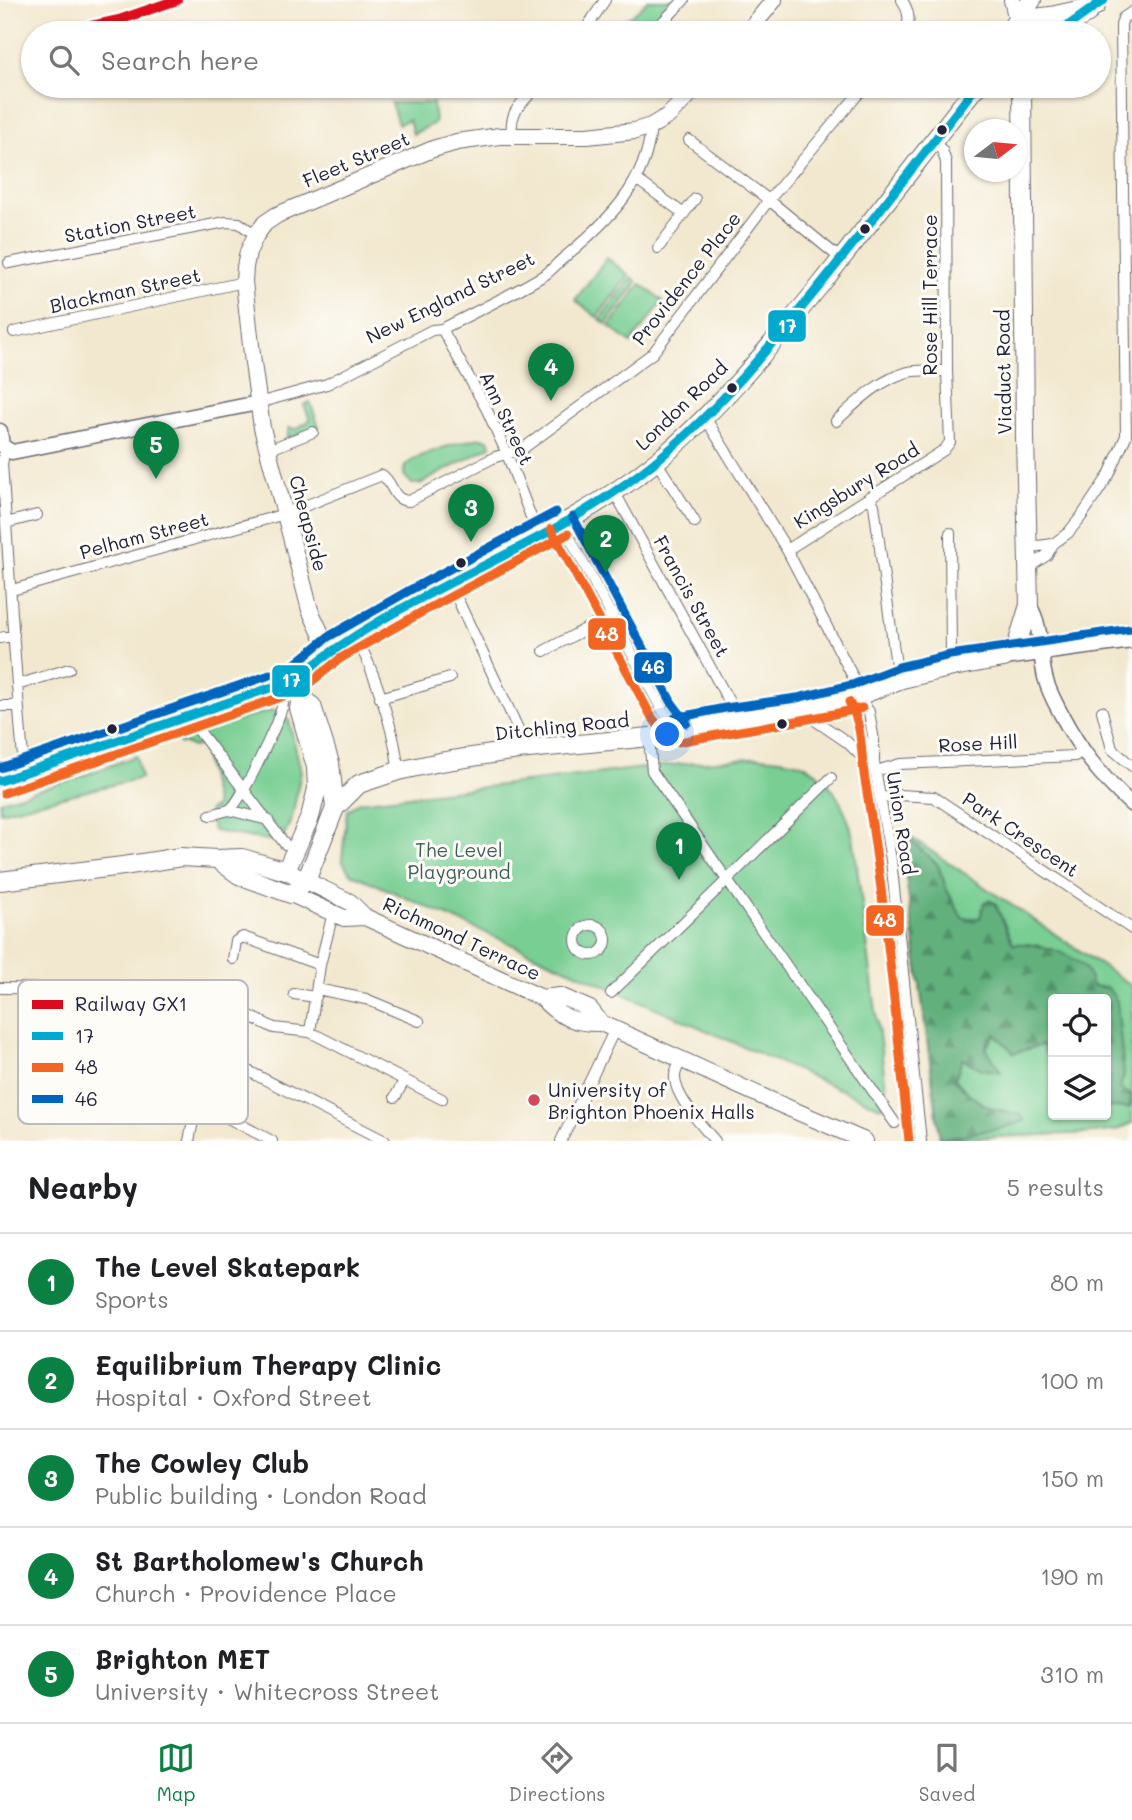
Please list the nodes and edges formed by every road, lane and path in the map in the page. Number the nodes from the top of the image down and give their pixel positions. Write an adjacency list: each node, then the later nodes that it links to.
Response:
1 (605, 0): 9 (street)
2 (684, 0): 10 (street)
3 (774, 0): 11 (main road)
4 (902, 0): 12 (street)
5 (1012, 0): 13 (main road)
6 (1032, 0): 14 (highway)
7 (1100, 3): 15 (highway); 16 (highway)
8 (1132, 12): 33 (street)
9 (591, 21)
10 (664, 21)
11 (757, 21)
12 (908, 21)
13 (1013, 21)
14 (1019, 21)
15 (1037, 21)
16 (1075, 21)
17 (527, 98): 23 (street)
18 (686, 98): 22 (main road)
19 (855, 98): 28 (street, Providence Place)
20 (968, 98): 25 (highway, London Road)
21 (1021, 98): 61 (highway, Viaduct Road)
22 (651, 126): 23 (main road, Fleet Street); 26 (street, New England Street)
23 (513, 137): 30 (main road, Fleet Street)
24 (690, 140): 28 (street)
25 (934, 143): 32 (highway, London Road); 38 (street, Rose Hill Terrace)
26 (636, 179): 29 (street); 36 (street, New England Street)
27 (695, 199): 29 (street)
28 (769, 200): 32 (street); 48 (street, Providence Place)
29 (684, 214): 31 (street)
30 (256, 234): 34 (street, Station Street); 35 (main road)
31 (658, 248)
32 (841, 259): 40 (highway, London Road)
33 (1128, 262): 42 (street)
34 (9, 263)
35 (244, 282): 37 (street, Blackman Street); 39 (main road)
36 (442, 329): 39 (street, New England Street); 48 (street, Ann Street)
37 (14, 332)
38 (947, 371): 41 (street); 47 (street, Rose Hill Terrace)
39 (258, 403): 45 (street); 46 (main road, Cheapside)
40 (705, 416): 49 (highway, London Road); 63 (street, Union Road)
41 (836, 421)
42 (1130, 426): 62 (street)
43 (0, 431): 45 (street)
44 (313, 432): 46 (street)
45 (5, 450): 52 (street)
46 (268, 450): 54 (main road, Cheapside)
47 (944, 450): 53 (street, Kingsbury Road)
48 (507, 454): 50 (street, Providence Place); 59 (street, Ann Street)
49 (656, 461): 51 (highway, London Road); 56 (street)
50 (382, 475): 54 (street, Pelham Street)
51 (614, 491): 58 (highway, London Road); 92 (street, Francis Street)
52 (2, 497): 57 (street)
53 (869, 497): 63 (street, Kingsbury Road); 78 (street)
54 (285, 514): 67 (street, Pelham Street); 74 (main road, Cheapside)
55 (37, 515): 57 (street)
56 (695, 522)
57 (6, 523): 67 (street)
58 (562, 523): 65 (highway, London Road); 69 (street)
59 (534, 525)
60 (950, 533): 79 (street)
61 (1027, 544): 62 (street); 64 (highway, Viaduct Road)
62 (1053, 544): 64 (street)
63 (786, 550): 84 (street, Union Road)
64 (1028, 568): 68 (highway, Viaduct Road)
65 (450, 583): 71 (highway, London Road); 96 (street)
66 (0, 586): 67 (street)
67 (12, 589): 70 (street)
68 (1029, 605): 76 (street, Viaduct Road); 77 (highway)
69 (612, 615): 75 (street); 94 (street)
70 (14, 635): 72 (street); 83 (street)
71 (355, 636): 74 (highway, London Road); 86 (street)
72 (0, 638)
73 (1132, 641): 76 (street, Ditchling Road)
74 (329, 651): 82 (highway, London Road)
75 (544, 651)
76 (1040, 655): 77 (street, Ditchling Road); 97 (street, Viaduct Road)
77 (1004, 659): 79 (highway, Ditchling Road)
78 (896, 665)
79 (953, 667): 84 (highway, Ditchling Road)
80 (69, 669): 83 (street)
81 (450, 678): 86 (street)
82 (296, 679): 85 (highway); 101 (street)
83 (17, 685): 89 (street)
84 (859, 696): 90 (highway, Ditchling Road); 98 (street, Union Road)
85 (302, 698): 107 (highway); 113 (highway)
86 (380, 698): 100 (street)
87 (283, 704): 104 (street)
88 (0, 706): 89 (street)
89 (18, 706): 101 (street)
90 (799, 710): 92 (highway, Ditchling Road); 98 (street)
91 (1102, 711): 99 (street)
92 (735, 719): 94 (highway, Ditchling Road)
93 (196, 727): 104 (street)
94 (677, 730): 95 (highway, Ditchling Road)
95 (649, 737): 96 (highway, Ditchling Road); 114 (street)
96 (518, 750): 100 (highway, Ditchling Road)
97 (1081, 751): 98 (street, Rose Hill); 105 (street, Viaduct Road)
98 (875, 766): 106 (street, Union Road)
99 (1132, 766)
100 (398, 771): 107 (highway, Ditchling Road)
101 (27, 772): 103 (street)
102 (831, 778): 114 (street)
103 (0, 781)
104 (244, 790): 108 (street); 110 (street)
105 (1129, 797)
106 (882, 798): 120 (street, Park Crescent); 144 (street, Union Road)
107 (335, 808): 116 (highway)
108 (229, 810): 109 (street); 110 (street)
109 (210, 815)
110 (268, 821): 111 (street)
111 (285, 844)
112 (217, 859): 113 (highway); 115 (highway); 117 (highway)
113 (286, 871): 116 (main road, Richmond Terrace); 117 (main road)
114 (727, 880): 126 (street); 137 (street)
115 (0, 881)
116 (306, 881): 117 (highway); 119 (main road, Richmond Terrace)
117 (289, 893): 118 (main road, Richmond Terrace)
118 (333, 913): 119 (main road, Richmond Terrace); 122 (street)
119 (365, 917): 130 (main road, Richmond Terrace)
120 (1132, 929)
121 (233, 959): 122 (street)
122 (320, 965): 125 (street)
123 (0, 988): 124 (street)
124 (18, 988)
125 (316, 993): 127 (street); 129 (street); 131 (street)
126 (611, 993)
127 (294, 994)
128 (248, 1014): 131 (street)
129 (419, 1021)
130 (608, 1026): 132 (main road, Richmond Terrace); 141 (street)
131 (310, 1032): 134 (street)
132 (681, 1059): 142 (street); 143 (main road, Richmond Terrace)
133 (248, 1071): 140 (street)
134 (404, 1081): 135 (street); 136 (street)
135 (395, 1097)
136 (442, 1099)
137 (895, 1123)
138 (239, 1124): 139 (street)
139 (272, 1141)
140 (385, 1141)
141 (561, 1141)
142 (715, 1141)
143 (865, 1141)
144 (920, 1141)

